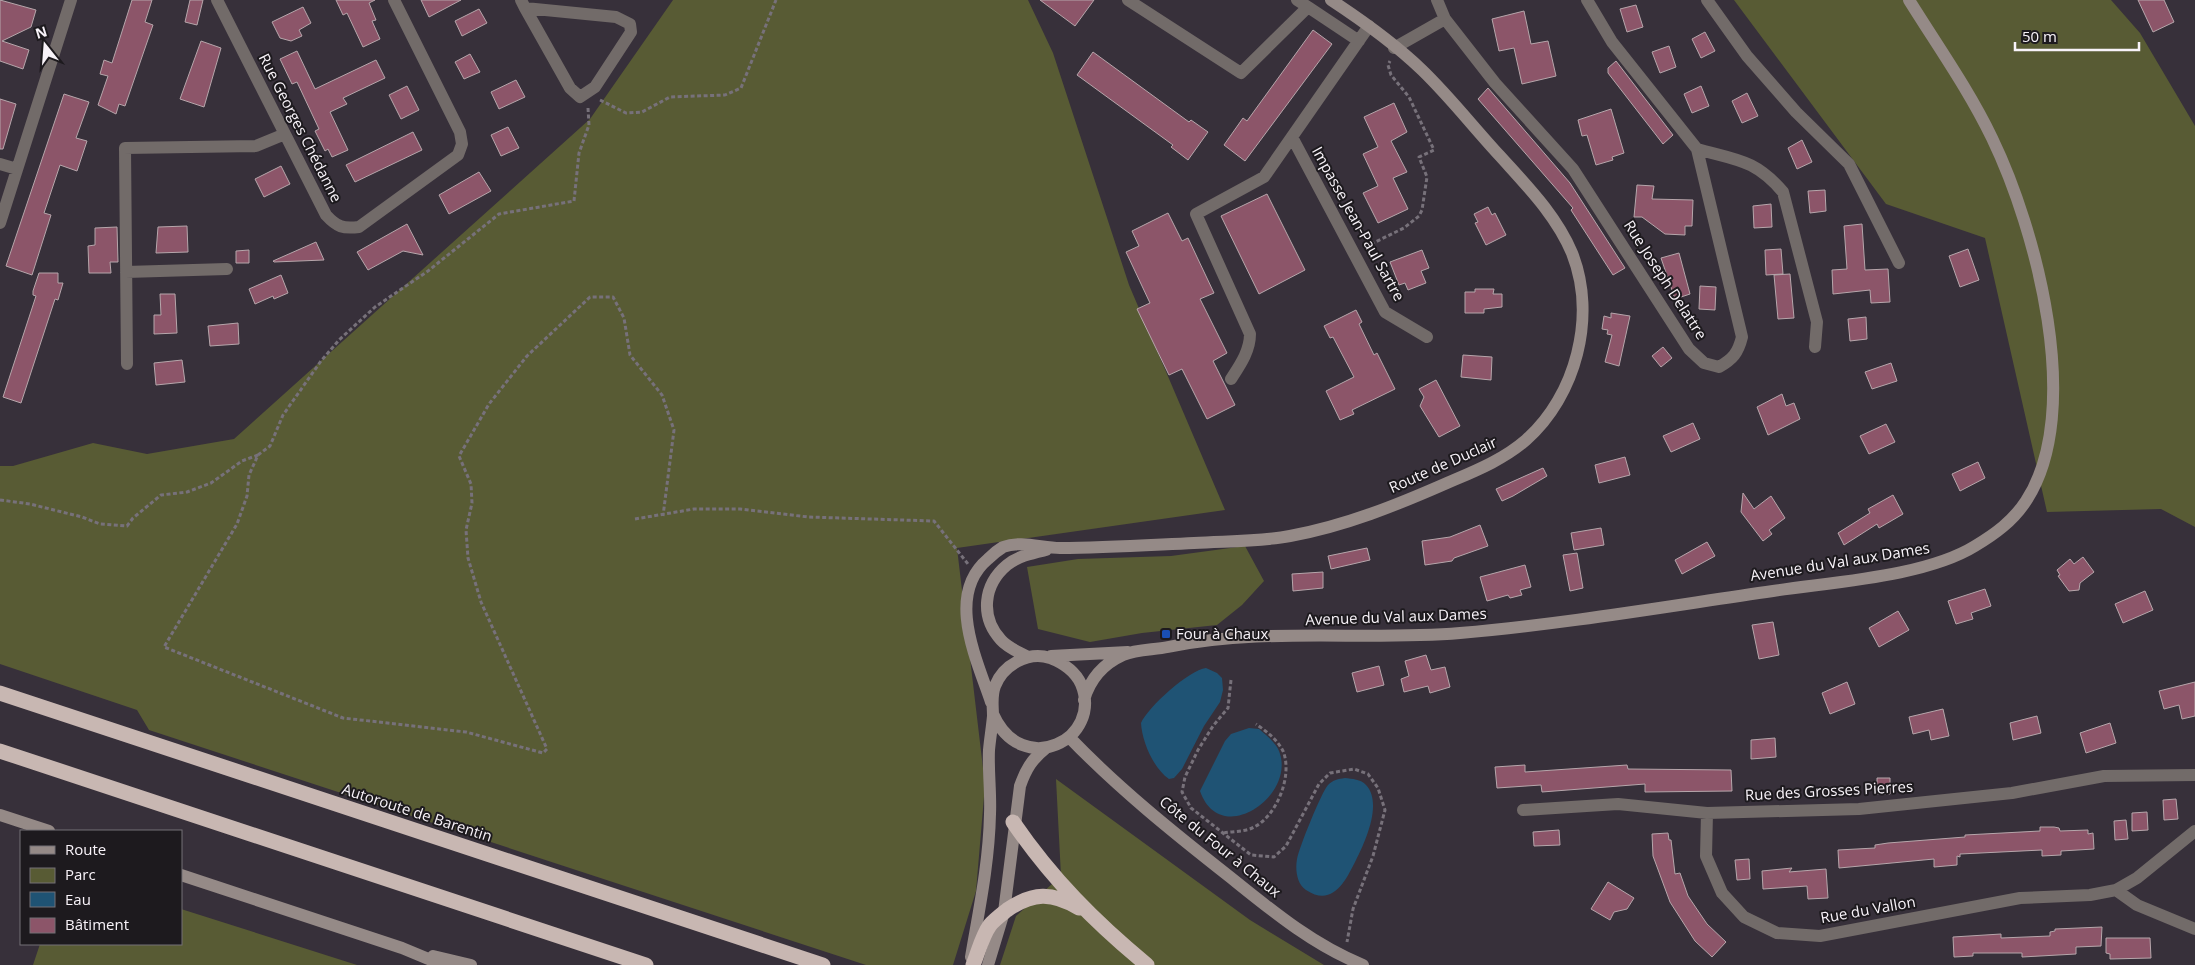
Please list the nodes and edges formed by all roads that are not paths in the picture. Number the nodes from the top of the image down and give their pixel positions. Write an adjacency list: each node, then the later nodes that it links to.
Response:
1 (71, 0): 20 (street)
2 (217, 0): 16 (street, Rue Georges Chédanne)
3 (394, 0): 16 (street, Rue Georges Chédanne)
4 (1128, 0): 11 (street)
5 (1332, 0): 13 (main road, Route de Duclair)
6 (1437, 0): 12 (street, Rue Joseph Delattre)
7 (1587, 0): 18 (street, Rue Joseph Delattre)
8 (1707, 0): 22 (street)
9 (1908, 0): 30 (main road, Avenue du Val aux Dames)
10 (523, 4): 10 (street)
11 (1302, 4): 14 (street)
12 (1445, 19): 15 (street); 18 (street, Rue Joseph Delattre)
13 (1369, 26): 14 (street); 15 (main road, Route de Duclair)
14 (1359, 41): 17 (street)
15 (1396, 49): 29 (main road, Route de Duclair)
16 (284, 134): 24 (street)
17 (1292, 137): 25 (street, Impasse Jean-Paul Sartre); 28 (street)
18 (1697, 149): 26 (street)
19 (0, 164): 20 (street)
20 (17, 169): 21 (street)
21 (0, 223)
22 (1899, 263)
23 (227, 269): 24 (street)
24 (126, 272): 27 (street)
25 (1427, 337)
26 (1815, 347)
27 (126, 364)
28 (1232, 379)
29 (1057, 548): 31 (main road, Route de Duclair); 35 (main road, Route de Duclair)
30 (1133, 652): 32 (main road, Avenue du Val aux Dames); 34 (main road, Avenue du Val aux Dames)
31 (1028, 657): 32 (main road); 35 (main road)
32 (1046, 657): 34 (main road)
33 (0, 693): 55 (highway, Autoroute de Barentin)
34 (1084, 700): 36 (main road)
35 (992, 708): 37 (main road); 56 (main road)
36 (1069, 737): 37 (main road); 60 (main road, Côte du Four à Chaux)
37 (1046, 748): 43 (main road)
38 (0, 750): 54 (highway)
39 (2195, 775): 41 (street, Rue des Grosses Pierres)
40 (1523, 810): 41 (street, Rue des Grosses Pierres)
41 (1707, 813): 47 (street, Rue du Vallon)
42 (0, 815): 44 (main road)
43 (1014, 822): 48 (main road); 49 (highway)
44 (46, 830)
45 (2195, 831): 47 (street, Rue du Vallon)
46 (182, 875): 51 (main road)
47 (2116, 890): 50 (street)
48 (1004, 912): 49 (highway); 57 (highway); 58 (main road)
49 (1087, 912): 59 (highway)
50 (2195, 929)
51 (402, 948): 52 (main road); 53 (main road)
52 (443, 965)
53 (471, 965)
54 (646, 965)
55 (824, 965)
56 (969, 965)
57 (974, 965)
58 (988, 965)
59 (1147, 965)
60 (1363, 965)

